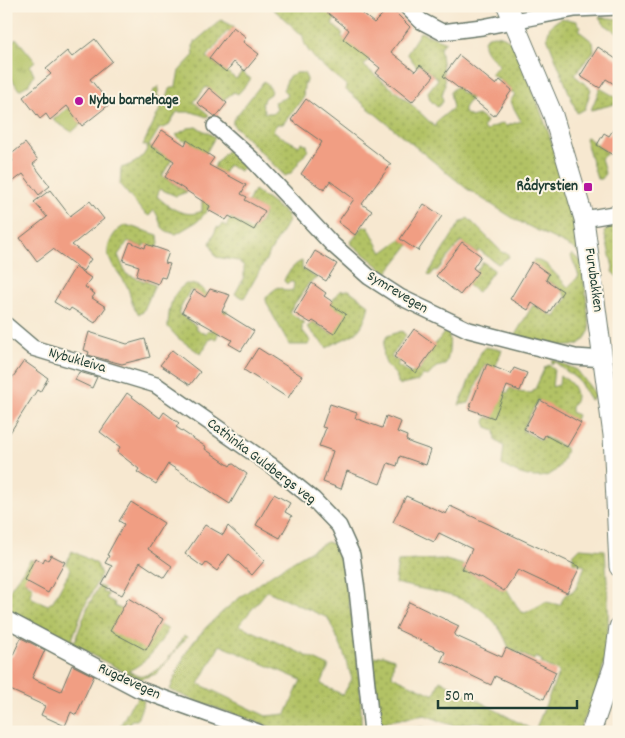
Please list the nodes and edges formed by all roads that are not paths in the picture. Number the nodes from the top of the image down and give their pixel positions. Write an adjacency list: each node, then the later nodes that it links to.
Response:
1 (406, 6): 3 (street)
2 (619, 7): 3 (street)
3 (511, 13): 6 (street, Furubakken)
4 (214, 126): 8 (street, Symrevegen)
5 (619, 212): 6 (street)
6 (584, 219): 8 (street, Furubakken)
7 (6, 325): 9 (street, Nybukleiva)
8 (604, 359): 10 (street, Furubakken)
9 (156, 385): 15 (street, Cathinka Guldbergs veg)
10 (618, 503): 11 (street, Furubakken)
11 (619, 567)
12 (6, 619): 14 (street, Rugdevegen)
13 (619, 626): 16 (street)
14 (258, 732)
15 (372, 732)
16 (591, 732)

